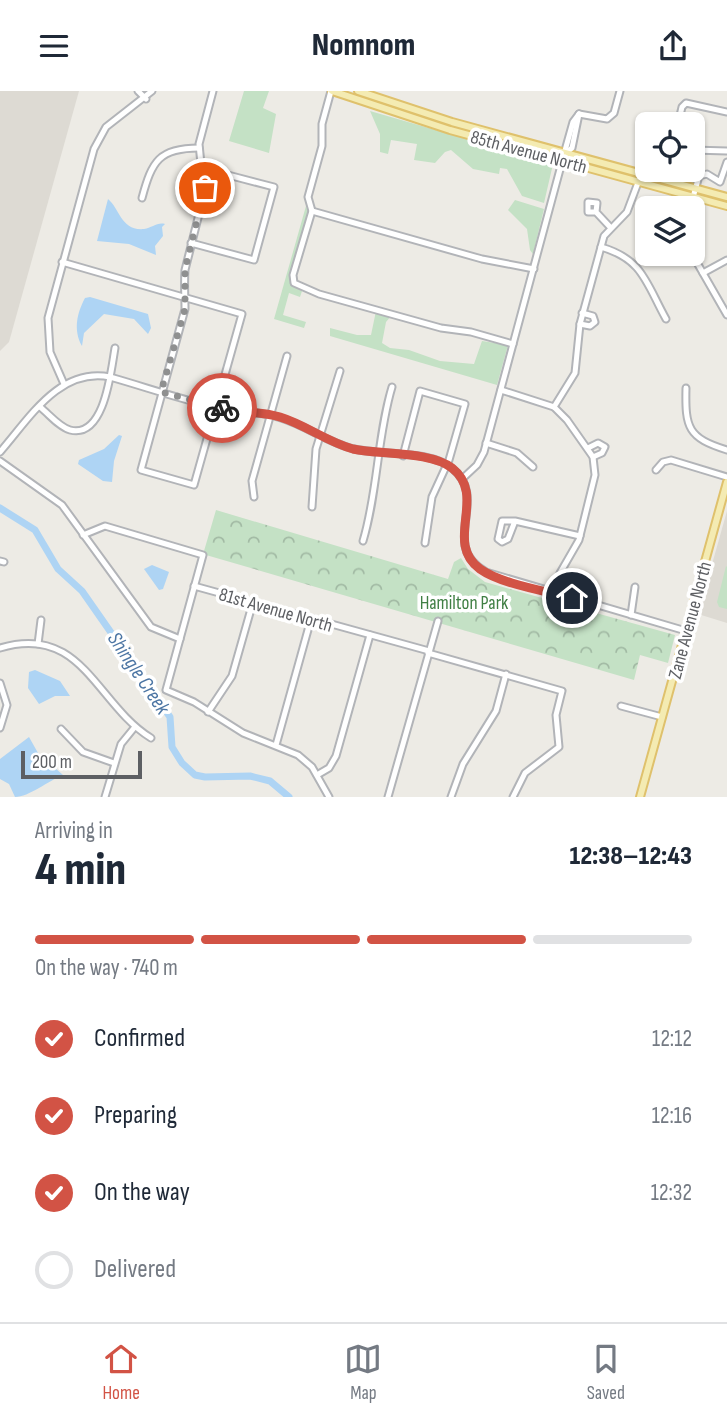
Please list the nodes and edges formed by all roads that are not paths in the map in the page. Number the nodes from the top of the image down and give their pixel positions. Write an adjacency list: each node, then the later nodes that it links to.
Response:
1 (138, 91): 7 (street)
2 (152, 91): 7 (street)
3 (213, 91): 12 (street)
4 (331, 91): 11 (main road, 85th Avenue North); 28 (street)
5 (358, 91): 10 (main road, 85th Avenue North)
6 (620, 91): 15 (street)
7 (146, 99): 34 (street)
8 (681, 112): 9 (street)
9 (727, 113)
10 (452, 122): 11 (main road); 15 (main road, 85th Avenue North)
11 (450, 130): 16 (main road, 85th Avenue North)
12 (199, 148): 18 (street); 25 (street)
13 (705, 150): 14 (street)
14 (727, 151)
15 (567, 152): 16 (street); 22 (main road, 85th Avenue North)
16 (565, 160): 19 (main road, 85th Avenue North); 36 (street)
17 (727, 162): 22 (street)
18 (205, 177): 31 (street); 31 (street)
19 (635, 179)
20 (638, 182): 30 (street)
21 (646, 182): 23 (main road, 85th Avenue North)
22 (693, 187): 23 (street); 24 (main road, 85th Avenue North)
23 (692, 196)
24 (727, 197)
25 (142, 198)
26 (705, 200): 27 (main road, 85th Avenue North)
27 (727, 206)
28 (312, 211): 36 (street); 43 (street)
29 (596, 212): 30 (street)
30 (610, 227): 32 (street)
31 (191, 243): 38 (street)
32 (601, 247): 39 (street); 41 (street)
33 (727, 260): 37 (street)
34 (62, 263): 38 (street); 48 (street)
35 (699, 266): 37 (street)
36 (534, 269): 43 (street)
37 (703, 273): 40 (street)
38 (185, 298): 52 (street); 53 (street)
39 (582, 313): 42 (street); 42 (street)
40 (727, 315)
41 (666, 319)
42 (580, 324): 55 (street)
43 (513, 344): 51 (street)
44 (115, 348): 47 (street)
45 (286, 356): 56 (street)
46 (340, 371): 57 (street)
47 (110, 377): 48 (street); 52 (street); 54 (street)
48 (64, 384): 54 (street)
49 (392, 387): 62 (street)
50 (686, 388): 60 (street)
51 (500, 390): 55 (street); 58 (street)
52 (161, 392): 53 (street); 53 (street)
53 (216, 406): 56 (street)
54 (40, 407): 61 (street)
55 (554, 407): 59 (street)
56 (272, 415): 57 (street); 72 (street)
57 (321, 436): 62 (street); 73 (street)
58 (486, 443): 67 (street); 70 (street)
59 (588, 448): 64 (street); 64 (street)
60 (727, 450)
61 (0, 451)
62 (377, 453): 63 (street); 77 (street)
63 (403, 456): 66 (street); 66 (street)
64 (593, 457): 76 (street)
65 (0, 461): 75 (street)
66 (447, 465): 70 (street); 78 (street)
67 (533, 467)
68 (656, 470): 69 (street)
69 (727, 477)
70 (462, 479): 81 (street)
71 (727, 482): 87 (main road, Zane Avenue North)
72 (254, 497)
73 (312, 507)
74 (515, 521): 76 (street)
75 (83, 535): 79 (street, 81st Avenue North); 89 (street)
76 (580, 536): 81 (street)
77 (363, 541)
78 (425, 543)
79 (194, 586): 82 (street, 81st Avenue North); 89 (street)
80 (635, 587): 83 (street)
81 (553, 593): 83 (street)
82 (253, 602): 84 (street, 81st Avenue North); 96 (street)
83 (631, 615): 87 (street)
84 (311, 619): 88 (street, 81st Avenue North); 102 (street)
85 (41, 620): 90 (street)
86 (438, 621): 92 (street)
87 (686, 631): 97 (main road, Zane Avenue North)
88 (370, 635): 92 (street, 81st Avenue North); 104 (street)
89 (180, 639): 96 (street)
90 (38, 644): 91 (street); 99 (street)
91 (0, 648)
92 (429, 652): 93 (street, 81st Avenue North); 107 (street)
93 (506, 674): 108 (street); 109 (street, 81st Avenue North)
94 (0, 683): 98 (street)
95 (621, 706): 97 (street)
96 (208, 712): 102 (street)
97 (662, 717): 110 (main road, Zane Avenue North)
98 (0, 727)
99 (134, 727): 101 (street); 103 (street)
100 (61, 729): 103 (street)
101 (151, 738)
102 (276, 745): 104 (street)
103 (114, 763): 105 (street)
104 (317, 775): 106 (street)
105 (105, 797)
106 (329, 797)
107 (388, 797)
108 (451, 797)
109 (513, 797)
110 (640, 797)

